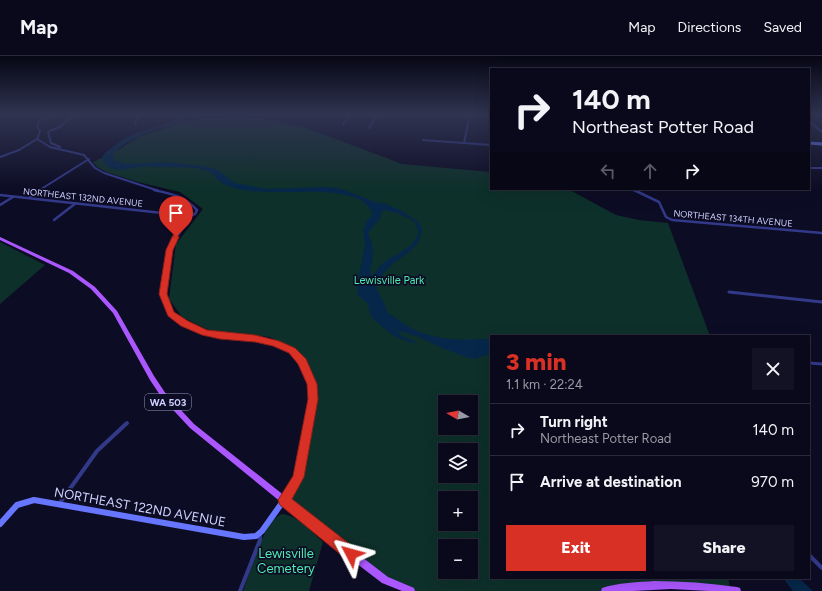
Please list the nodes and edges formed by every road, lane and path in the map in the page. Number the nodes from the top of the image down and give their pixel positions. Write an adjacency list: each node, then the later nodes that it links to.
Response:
1 (36, 139): 9 (street); 10 (street)
2 (50, 139): 9 (street)
3 (465, 139): 5 (street)
4 (423, 140): 5 (street)
5 (464, 143): 8 (street)
6 (810, 144): 7 (street)
7 (822, 144)
8 (490, 145)
9 (69, 150): 11 (street)
10 (0, 157)
11 (89, 160): 17 (street); 20 (street)
12 (810, 168): 13 (street)
13 (822, 168)
14 (633, 190): 22 (street, NORTHEAST 134TH AVENUE)
15 (0, 195): 16 (street, NORTHEAST 132ND AVENUE)
16 (13, 197): 17 (street, NORTHEAST 132ND AVENUE); 19 (street)
17 (29, 198): 18 (street, NORTHEAST 132ND AVENUE)
18 (76, 203): 20 (street, NORTHEAST 132ND AVENUE); 21 (street)
19 (0, 205)
20 (189, 216): 29 (street)
21 (54, 220)
22 (822, 233)
23 (0, 238): 29 (main road, WA 503)
24 (729, 292): 25 (street)
25 (822, 302)
26 (810, 363): 27 (street)
27 (822, 364)
28 (127, 423): 30 (street)
29 (284, 500): 32 (street); 37 (main road, WA 503)
30 (60, 504): 31 (street, NORTHEAST 122ND AVENUE); 32 (street, NORTHEAST 122ND AVENUE)
31 (0, 524)
32 (260, 534): 36 (street)
33 (810, 556): 34 (street)
34 (822, 568)
35 (718, 590): 38 (main road); 39 (main road)
36 (240, 591)
37 (411, 591)
38 (605, 591)
39 (737, 591)

